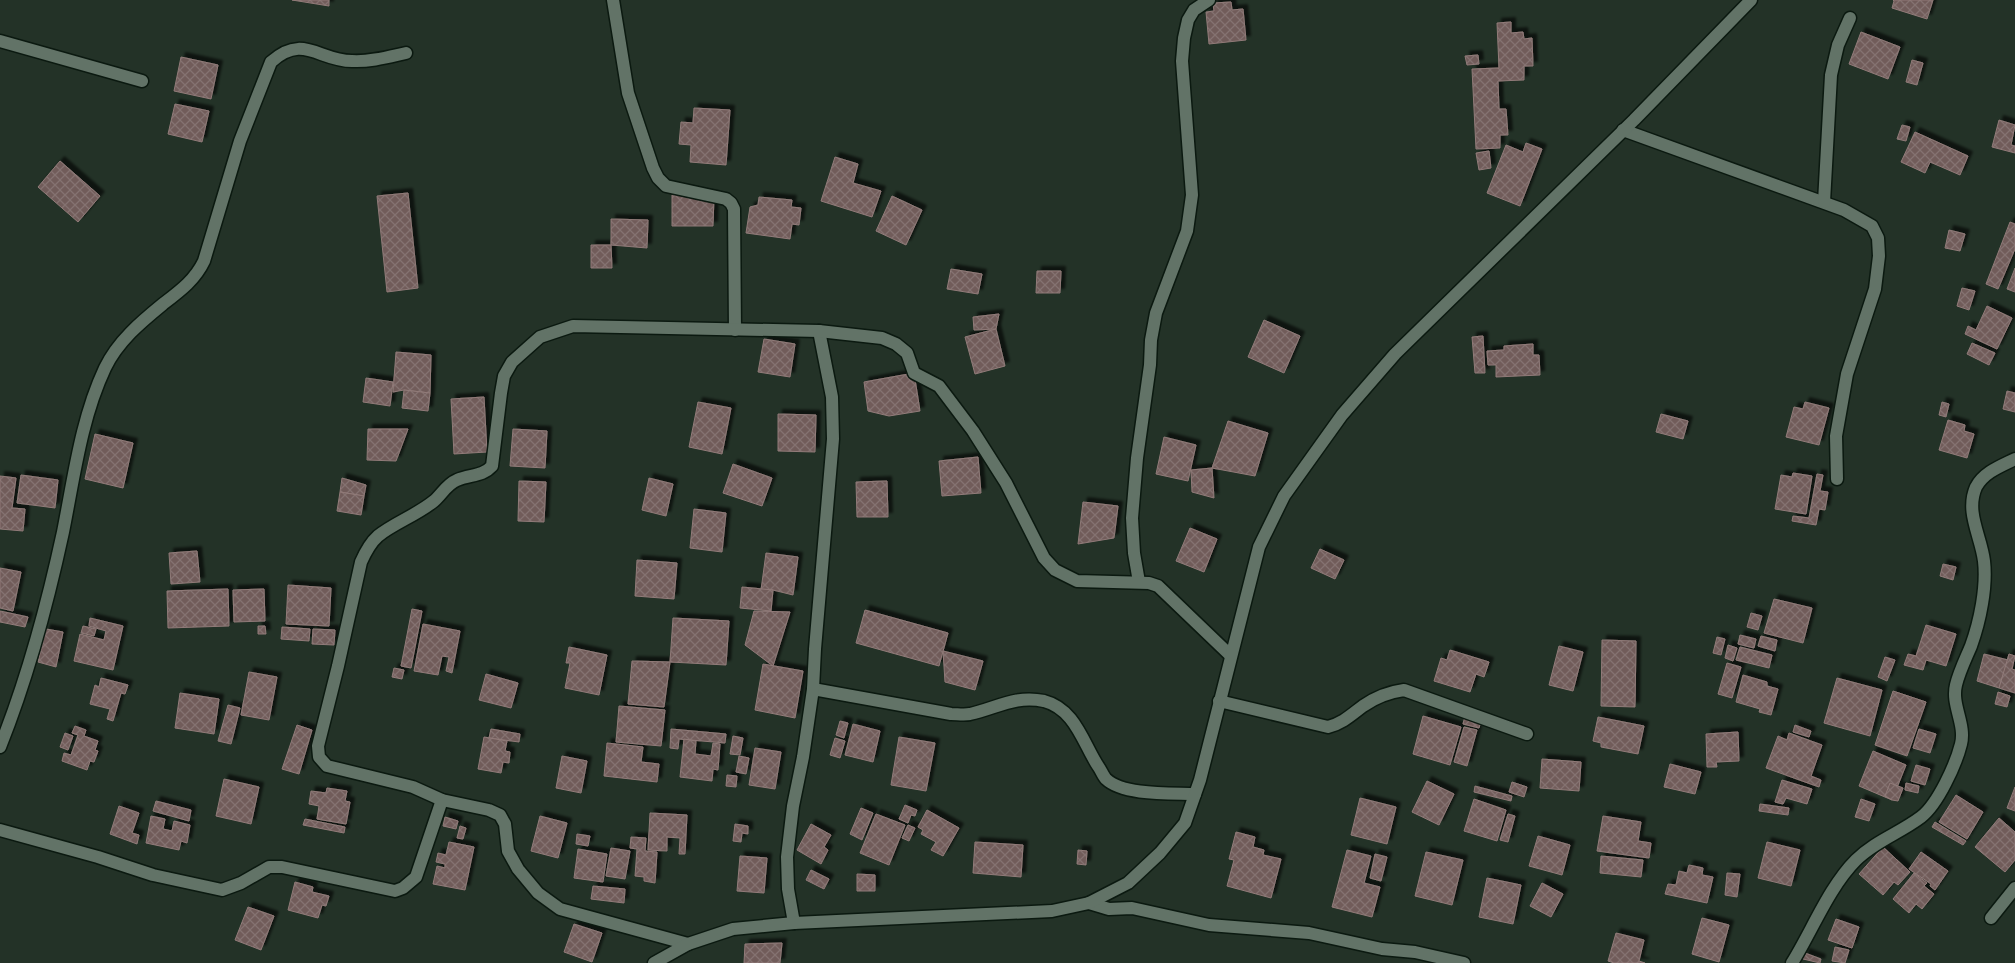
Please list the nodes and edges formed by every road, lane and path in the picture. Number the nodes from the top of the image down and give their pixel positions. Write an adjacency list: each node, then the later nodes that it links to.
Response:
1 (613, 0): 10 (street)
2 (1209, 0): 14 (street)
3 (1750, 0): 8 (street)
4 (1850, 18): 9 (street)
5 (0, 41): 7 (street)
6 (406, 53): 19 (street)
7 (142, 81)
8 (1623, 130): 9 (street); 15 (street)
9 (1824, 202): 13 (street)
10 (735, 330): 11 (street); 21 (street)
11 (819, 331): 14 (street); 16 (street)
12 (2015, 459): 30 (street)
13 (1837, 480)
14 (1139, 582): 15 (street)
15 (1230, 655): 17 (street)
16 (813, 689): 20 (street); 26 (street)
17 (1220, 701): 18 (street); 20 (street)
18 (1527, 734)
19 (0, 747)
20 (1196, 794): 24 (street)
21 (442, 800): 22 (street); 27 (street)
22 (0, 830)
23 (2015, 888): 25 (street)
24 (1089, 902): 26 (street); 29 (street)
25 (1991, 918)
26 (794, 923): 27 (street)
27 (688, 944): 28 (street)
28 (654, 963)
29 (1464, 963)
30 (1792, 963)

